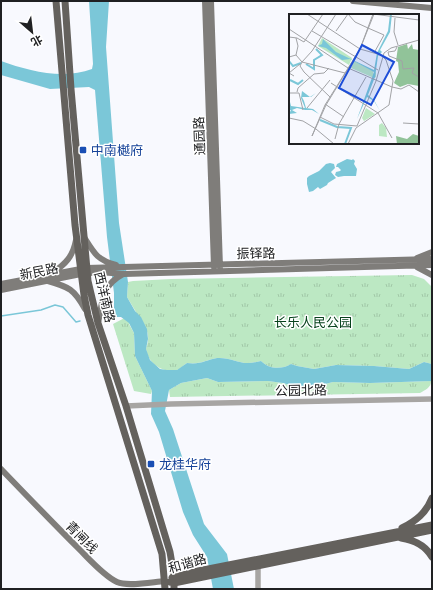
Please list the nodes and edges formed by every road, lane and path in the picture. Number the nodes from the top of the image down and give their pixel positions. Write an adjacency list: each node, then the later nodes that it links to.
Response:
1 (56, 1): 7 (main road, 西洋南路)
2 (65, 1): 7 (main road, 西洋南路)
3 (205, 1): 13 (main road, 通园路)
4 (211, 1): 13 (main road, 通园路)
5 (353, 1): 6 (main road)
6 (432, 8)
7 (80, 237): 12 (main road); 14 (main road, 西洋南路); 17 (main road)
8 (432, 252): 10 (main road)
9 (432, 259): 10 (main road, 振铎路)
10 (410, 263): 11 (main road, 振铎路); 13 (main road, 振铎路); 16 (main road)
11 (432, 265)
12 (124, 266): 13 (main road, 振铎路); 14 (main road, 振铎路)
13 (217, 268): 15 (main road, 振铎路)
14 (84, 271): 15 (main road, 振铎路); 17 (main road, 新民路); 20 (main road, 西洋南路); 21 (main road, 西洋南路)
15 (124, 274): 21 (main road)
16 (432, 275)
17 (48, 278): 18 (main road, 新民路); 19 (main road, 新民路); 20 (main road)
18 (1, 284)
19 (1, 290)
20 (88, 315): 33 (main road, 西洋南路)
21 (98, 323): 23 (main road, 西洋南路)
22 (432, 399): 23 (street, 公园北路)
23 (126, 406): 32 (main road, 西洋南路)
24 (1, 468): 33 (main road, 青闸线)
25 (432, 498): 28 (main road)
26 (432, 525): 28 (main road, 和谐路)
27 (432, 530): 28 (main road, 和谐路)
28 (390, 536): 29 (main road); 30 (main road, 和谐路); 31 (main road, 和谐路)
29 (432, 557)
30 (258, 565): 31 (main road, 和谐路); 34 (street)
31 (231, 568): 32 (main road, 和谐路)
32 (174, 583): 33 (main road, 和谐路)
33 (165, 585)
34 (258, 589)

